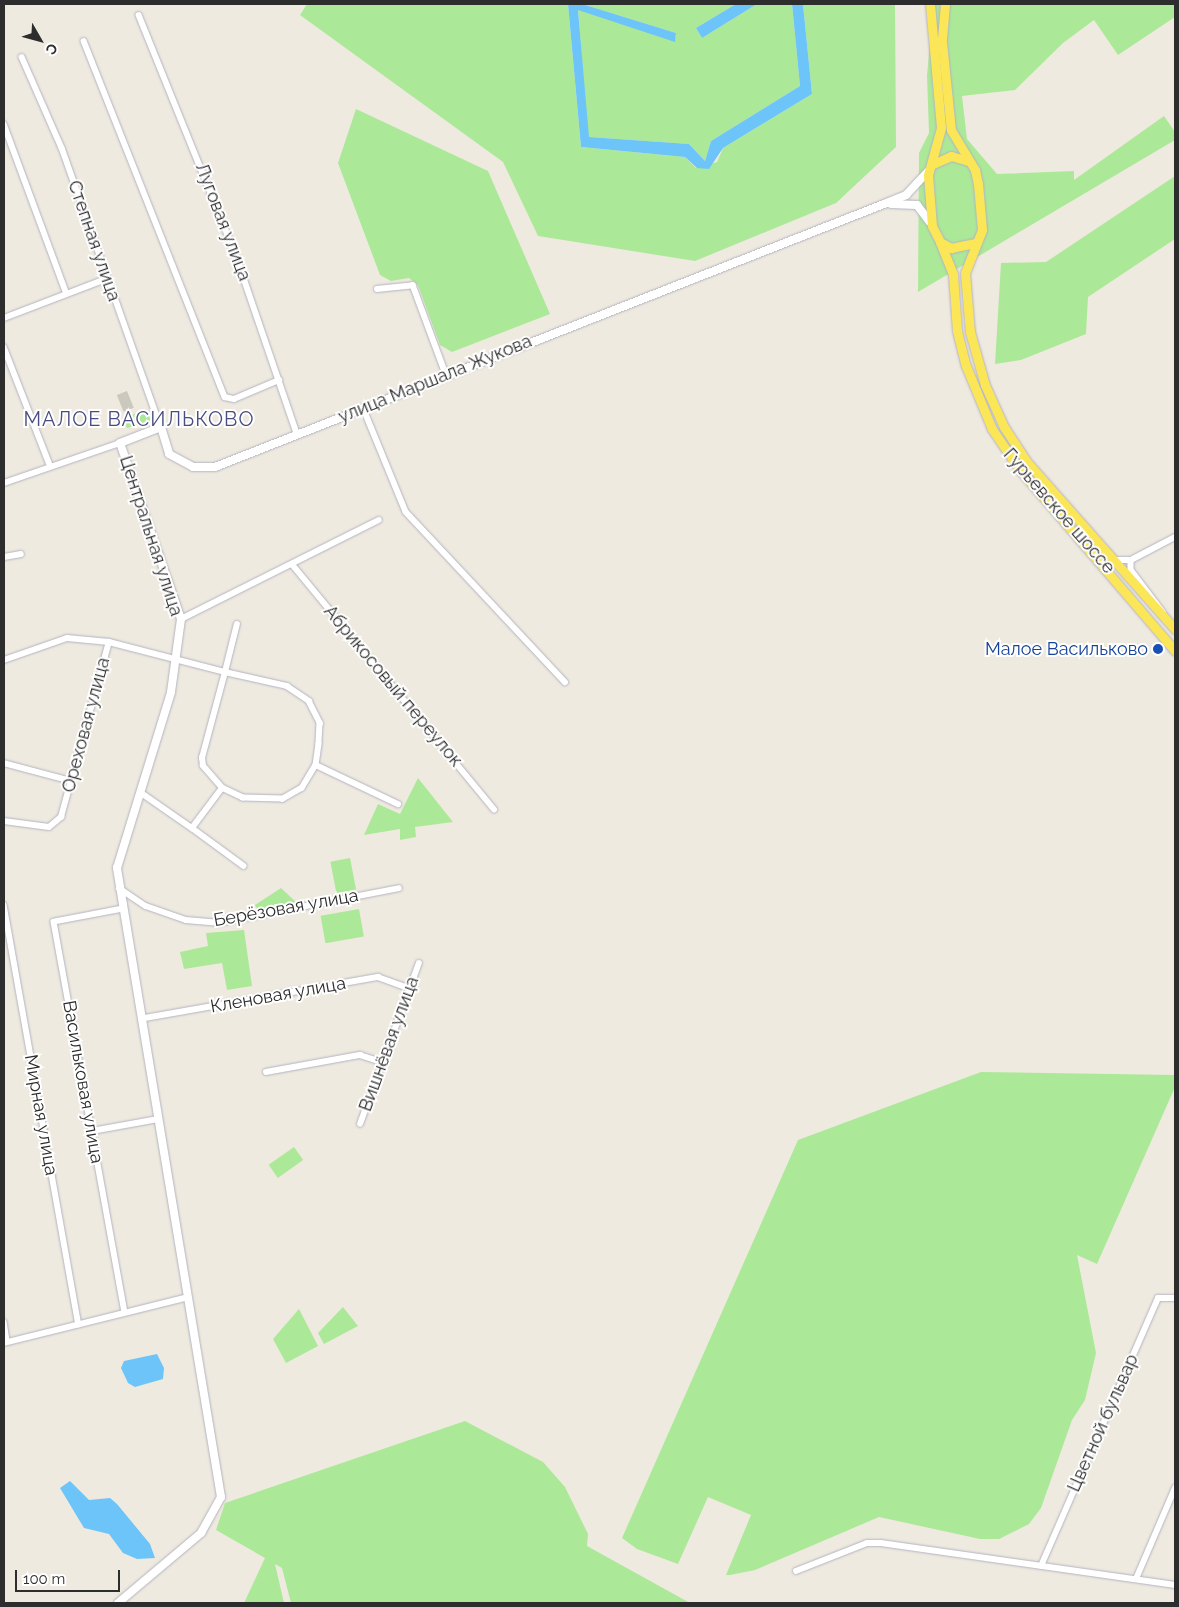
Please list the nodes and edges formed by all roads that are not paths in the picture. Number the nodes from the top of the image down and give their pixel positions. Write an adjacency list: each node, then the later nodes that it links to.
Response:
1 (930, 4): 8 (main road)
2 (945, 4): 7 (main road, Гурьевское шоссе)
3 (139, 15): 19 (street, Луговая улица)
4 (84, 41): 19 (street)
5 (22, 57): 13 (street, Степная улица)
6 (4, 124): 15 (street)
7 (969, 162): 8 (main road); 12 (main road, Гурьевское шоссе)
8 (931, 167): 9 (street, улица Маршала Жукова); 10 (main road)
9 (884, 204): 10 (street, улица Маршала Жукова); 18 (street, улица Маршала Жукова)
10 (932, 226): 11 (main road, Гурьевское шоссе)
11 (940, 242): 12 (main road); 38 (main road, Гурьевское шоссе)
12 (974, 243): 30 (main road, Гурьевское шоссе)
13 (106, 279): 15 (street); 21 (street, Степная улица)
14 (377, 289): 18 (street)
15 (66, 292): 16 (street)
16 (4, 318)
17 (4, 347): 24 (street)
18 (446, 374): 20 (street, улица Маршала Жукова)
19 (279, 380): 22 (street, Луговая улица)
20 (363, 407): 22 (street, улица Маршала Жукова); 42 (street)
21 (161, 427): 22 (street, улица Маршала Жукова); 23 (street)
22 (297, 433)
23 (120, 443): 24 (street); 34 (street, Центральная улица)
24 (50, 465): 25 (street)
25 (4, 483)
26 (379, 520): 32 (street)
27 (1175, 537): 31 (street)
28 (21, 554): 29 (street)
29 (4, 557)
30 (1115, 560): 31 (street); 33 (main road, Гурьевское шоссе)
31 (1131, 560): 33 (street)
32 (292, 564): 34 (street); 49 (street, Абрикосовый переулок)
33 (1164, 615): 36 (main road, Гурьевское шоссе)
34 (181, 619): 40 (street, Центральная улица)
35 (237, 624): 41 (street)
36 (1175, 629)
37 (108, 642): 39 (street); 40 (street, Ореховая улица); 45 (street, Ореховая улица)
38 (1175, 651)
39 (4, 660)
40 (178, 660): 41 (street, Ореховая улица); 47 (street, Центральная улица)
41 (225, 672): 44 (street); 46 (street)
42 (565, 682)
43 (4, 763): 45 (street)
44 (316, 765): 46 (street); 48 (street)
45 (71, 781): 50 (street, Ореховая улица)
46 (222, 788): 51 (street)
47 (143, 794): 51 (street); 53 (street, Центральная улица)
48 (398, 804)
49 (494, 809)
50 (4, 821)
51 (192, 828): 52 (street)
52 (244, 866)
53 (119, 888): 54 (street, Берёзовая улица); 56 (street, Центральная улица)
54 (399, 888)
55 (4, 905): 69 (street, Мирная улица)
56 (123, 909): 59 (street, Центральная улица); 64 (street, Васильковая улица)
57 (419, 963): 58 (street, Вишнёвая улица)
58 (409, 988): 59 (street, Кленовая улица); 60 (street, Вишнёвая улица)
59 (144, 1018): 62 (street, Центральная улица)
60 (381, 1062): 61 (street); 63 (street, Вишнёвая улица)
61 (266, 1072)
62 (158, 1119): 64 (street); 65 (street, Центральная улица)
63 (360, 1124)
64 (92, 1131): 67 (street, Васильковая улица)
65 (185, 1298): 67 (street); 76 (street, Центральная улица)
66 (1175, 1298): 72 (street, Цветной бульвар)
67 (125, 1312): 69 (street)
68 (4, 1322): 70 (street)
69 (79, 1324): 70 (street)
70 (6, 1343)
71 (1175, 1488): 74 (street)
72 (1041, 1566): 73 (street); 74 (street)
73 (796, 1571)
74 (1136, 1579): 75 (street)
75 (1175, 1585)
76 (118, 1603)

